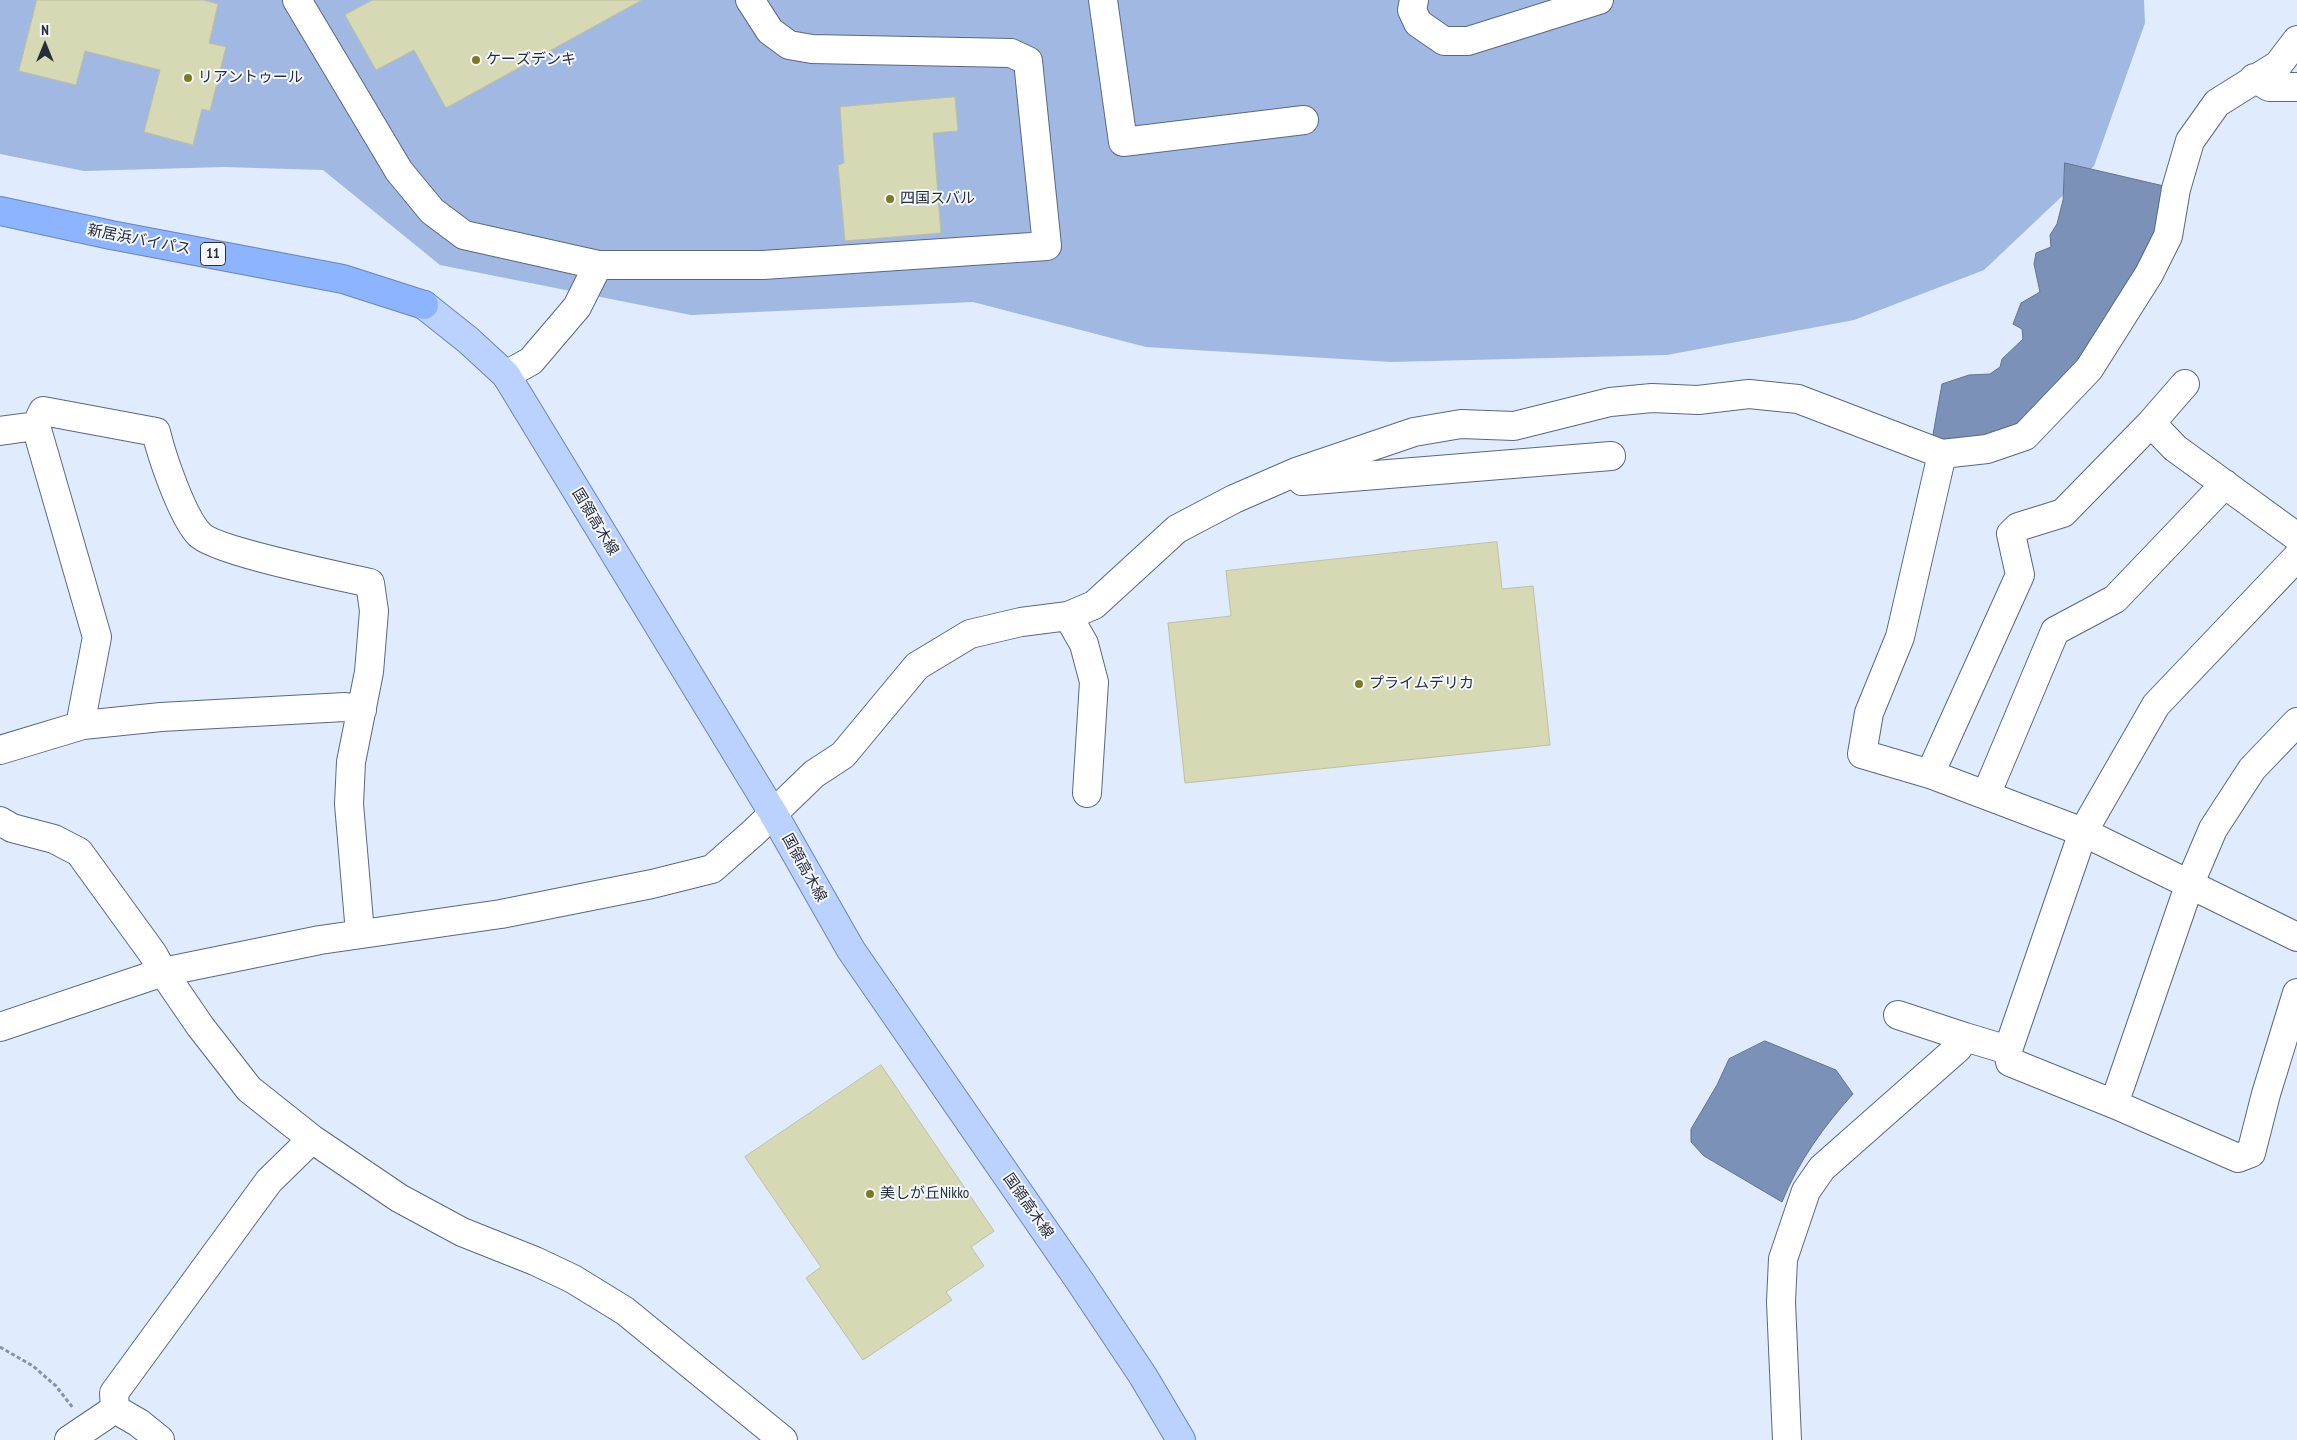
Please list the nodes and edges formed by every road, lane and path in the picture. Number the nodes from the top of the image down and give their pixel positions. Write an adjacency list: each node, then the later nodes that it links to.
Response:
1 (297, 0): 11 (street)
2 (750, 0): 11 (street)
3 (1103, 0): 9 (street)
4 (1414, 0): 5 (street)
5 (1599, 0)
6 (2297, 40): 7 (street)
7 (2254, 78): 8 (street); 18 (street)
8 (2297, 88)
9 (1304, 120)
10 (0, 211): 12 (highway, 新居浜バイパス / 11)
11 (598, 265): 13 (street)
12 (424, 305): 13 (main road, 国領高木線)
13 (506, 376): 32 (main road, 国領高木線)
14 (2185, 384): 15 (street)
15 (2151, 423): 21 (street); 29 (street)
16 (36, 426): 17 (street); 25 (street); 27 (street)
17 (0, 431)
18 (1942, 454): 20 (street); 29 (street)
19 (1611, 456): 20 (street)
20 (1268, 484): 24 (street)
21 (2225, 484): 22 (street); 31 (street)
22 (2297, 537)
23 (2297, 558): 34 (street)
24 (1068, 616): 30 (street); 32 (street)
25 (362, 710): 27 (street); 36 (street)
26 (2297, 722): 35 (street)
27 (83, 725): 28 (street)
28 (0, 750)
29 (1930, 774): 31 (street)
30 (1087, 793)
31 (1986, 795): 34 (street)
32 (773, 813): 36 (street); 51 (main road, 国領高木線)
33 (0, 822): 38 (street)
34 (2083, 832): 35 (street); 43 (street)
35 (2190, 883): 37 (street); 44 (street)
36 (360, 933): 38 (street)
37 (2297, 936)
38 (163, 972): 41 (street); 45 (street)
39 (2297, 993): 44 (street)
40 (1898, 1015): 42 (street)
41 (0, 1027)
42 (1965, 1037): 43 (street); 52 (street)
43 (2008, 1050): 44 (street)
44 (2114, 1104)
45 (312, 1140): 47 (street); 50 (street)
46 (0, 1347): 48 (path)
47 (115, 1409): 48 (street); 49 (street)
48 (79, 1434)
49 (160, 1440)
50 (782, 1440)
51 (1181, 1440)
52 (1787, 1440)

